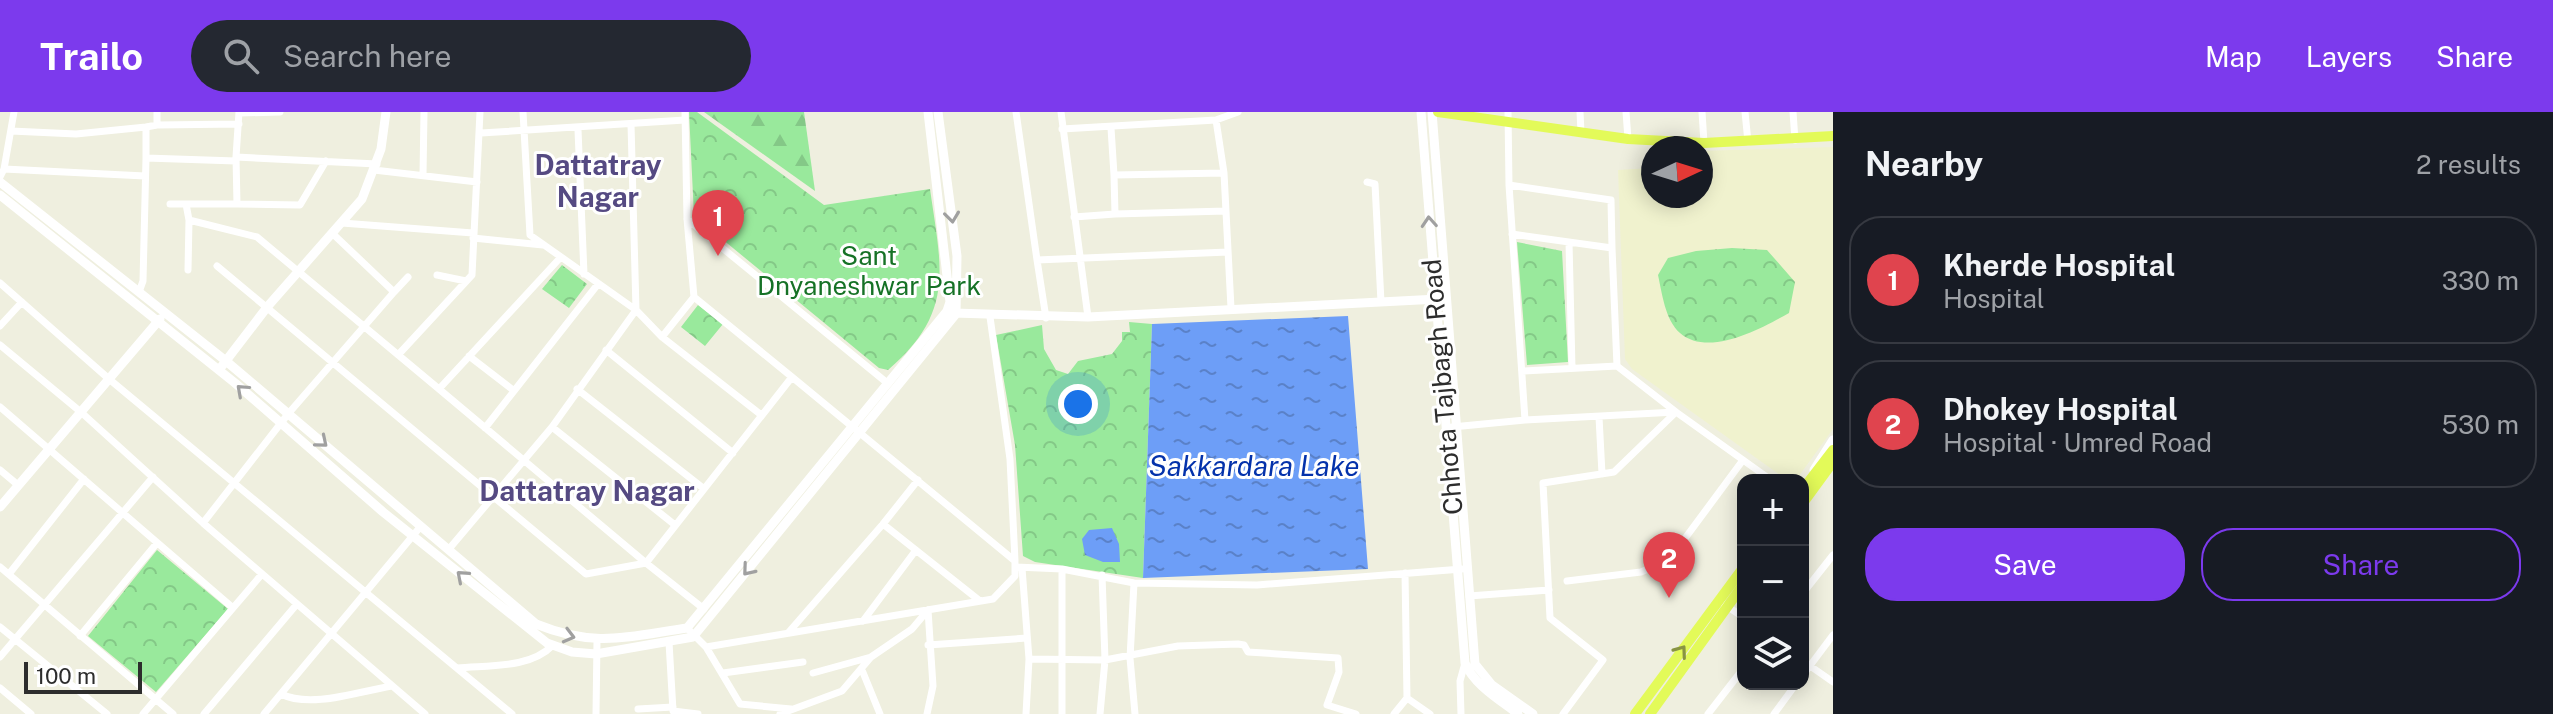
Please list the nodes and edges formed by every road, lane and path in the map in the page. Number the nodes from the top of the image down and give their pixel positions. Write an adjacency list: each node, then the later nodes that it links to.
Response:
1 (14, 112): 31 (street)
2 (157, 112): 26 (street)
3 (239, 112): 4 (street); 24 (street)
4 (280, 112)
5 (386, 112): 45 (main road)
6 (424, 112): 48 (street)
7 (480, 112): 33 (street)
8 (523, 112): 34 (street)
9 (928, 112): 46 (main road)
10 (938, 112): 46 (main road)
11 (1016, 112): 74 (street)
12 (1061, 112): 29 (street)
13 (1238, 112): 23 (street)
14 (1421, 112): 87 (main road, Chhota Tajbagh Road, one-way to 14)
15 (1435, 112): 22 (main road); 88 (main road, Chhota Tajbagh Road)
16 (1580, 112): 32 (street)
17 (1626, 112): 37 (street)
18 (1702, 112): 35 (street)
19 (1745, 112): 40 (street)
20 (1793, 112): 39 (street)
21 (685, 116): 25 (street); 62 (street)
22 (1508, 116): 32 (main road); 54 (street)
23 (1216, 120): 28 (street); 47 (street)
24 (239, 124): 26 (street); 43 (street)
25 (631, 124): 30 (street); 93 (street)
26 (157, 125): 27 (street)
27 (146, 127): 31 (street); 42 (street)
28 (1111, 128): 29 (street); 49 (street)
29 (1062, 129): 61 (street)
30 (578, 130): 34 (street); 78 (street)
31 (11, 131): 50 (street)
32 (1581, 132): 37 (main road)
33 (481, 133): 34 (street); 52 (street)
34 (525, 133): 69 (street)
35 (1704, 136)
36 (1833, 136): 39 (main road)
37 (1628, 139): 38 (main road)
38 (1641, 140)
39 (1795, 140): 40 (main road)
40 (1748, 142): 41 (main road)
41 (1713, 143)
42 (146, 158): 43 (street); 51 (street)
43 (236, 159): 44 (street); 58 (street)
44 (326, 161): 45 (street); 58 (street)
45 (375, 167): 48 (street); 64 (main road)
46 (940, 170): 94 (main road)
47 (1224, 173): 49 (street); 59 (street)
48 (423, 175): 52 (street)
49 (1114, 175): 60 (street)
50 (1, 176): 51 (street); 84 (main road)
51 (145, 176): 84 (street)
52 (477, 182): 67 (street)
53 (1367, 182): 90 (street)
54 (1509, 185): 66 (street); 70 (street)
55 (0, 195): 97 (main road)
56 (170, 204): 57 (street)
57 (186, 204): 58 (street); 63 (street)
58 (237, 204)
59 (1226, 211): 60 (street); 71 (street)
60 (1115, 214): 61 (street)
61 (1074, 217): 73 (street)
62 (687, 219): 86 (street); 115 (street)
63 (189, 220): 76 (street); 77 (street)
64 (342, 223): 65 (main road); 67 (street)
65 (332, 233): 77 (main road); 85 (street)
66 (1512, 234): 68 (street); 112 (street)
67 (473, 236): 69 (street); 81 (street)
68 (1569, 242): 70 (street); 110 (street)
69 (543, 245): 72 (street)
70 (1612, 248): 109 (street)
71 (1228, 252): 73 (street); 92 (street)
72 (560, 258): 78 (street); 106 (street)
73 (1079, 258): 74 (street); 96 (street)
74 (1037, 260): 98 (street)
75 (217, 266): 91 (street)
76 (188, 270)
77 (297, 272): 91 (main road); 100 (street)
78 (584, 274): 83 (street)
79 (437, 275): 81 (street)
80 (408, 277): 85 (street)
81 (466, 281): 104 (street)
82 (0, 283): 89 (street)
83 (598, 284): 93 (street); 118 (street)
84 (139, 292): 97 (main road)
85 (394, 292): 100 (street)
86 (694, 297): 101 (street); 113 (street)
87 (1434, 299): 88 (main road); 90 (main road); 128 (main road, Chhota Tajbagh Road)
88 (1446, 299): 129 (main road, Chhota Tajbagh Road)
89 (22, 302): 99 (street); 114 (street)
90 (1381, 302): 92 (main road)
91 (268, 306): 107 (main road); 108 (street)
92 (1231, 308): 96 (main road)
93 (636, 310): 101 (street); 103 (street)
94 (951, 312): 95 (main road); 105 (main road)
95 (990, 317): 98 (main road); 166 (street)
96 (1088, 317): 98 (main road)
97 (161, 318): 107 (main road); 111 (main road); 114 (main road)
98 (1046, 318)
99 (0, 326)
100 (364, 327): 104 (street); 108 (street)
101 (662, 337): 123 (street)
102 (0, 345): 121 (street)
103 (606, 350): 117 (street); 135 (street)
104 (398, 355): 116 (street)
105 (916, 355): 115 (main road); 131 (main road)
106 (469, 356): 116 (street); 118 (street)
107 (226, 361): 111 (main road); 122 (main road)
108 (334, 363): 122 (street); 152 (street)
109 (1617, 366): 110 (street); 120 (street)
110 (1572, 368): 112 (street)
111 (219, 371): 126 (main road, one-way to 111)
112 (1522, 371): 125 (street)
113 (792, 377): 123 (street); 131 (street)
114 (109, 379): 121 (main road); 149 (street)
115 (886, 382): 131 (main road)
116 (439, 389): 130 (street)
117 (577, 389): 127 (street); 151 (street)
118 (513, 390): 130 (street)
119 (0, 407): 133 (street)
120 (1676, 412): 124 (street); 136 (street); 141 (street)
121 (82, 413): 133 (main road); 143 (street)
122 (288, 414): 126 (street); 159 (main road, one-way to 159)
123 (760, 414): 135 (street)
124 (1599, 417): 125 (street); 141 (street)
125 (1525, 420): 129 (street)
126 (281, 423): 149 (street); 160 (main road)
127 (552, 427): 137 (street); 158 (street)
128 (1445, 427): 129 (street); 169 (main road, Chhota Tajbagh Road)
129 (1457, 427): 169 (main road, Chhota Tajbagh Road)
130 (485, 428): 137 (street)
131 (856, 430): 147 (street); 186 (main road); 190 (main road, one-way to 190)
132 (1833, 440): 146 (main road)
133 (50, 450): 145 (street); 150 (main road)
134 (1833, 450): 148 (main road)
135 (733, 453): 151 (street)
136 (1743, 460): 142 (street); 175 (street)
137 (523, 461): 152 (street); 165 (street)
138 (1833, 462): 144 (main road)
139 (1833, 469): 144 (main road)
140 (0, 470): 150 (street)
141 (1602, 474): 178 (street)
142 (1763, 474)
143 (153, 477): 155 (street); 156 (street)
144 (1823, 478): 153 (main road)
145 (84, 479): 155 (street); 171 (street)
146 (1809, 479)
147 (918, 480): 157 (street); 166 (street)
148 (1809, 480)
149 (235, 483): 156 (street); 180 (street)
150 (18, 485): 154 (main road)
151 (703, 488): 158 (street)
152 (493, 496): 162 (street); 165 (street)
153 (1809, 496)
154 (0, 507)
155 (123, 513): 161 (street); 184 (street)
156 (203, 523): 172 (street)
157 (883, 524): 163 (street); 195 (street)
158 (675, 525): 165 (street)
159 (421, 526): 160 (street); 162 (main road)
160 (413, 536): 180 (street); 202 (main road, one-way to 160)
161 (157, 543): 187 (street); 197 (street)
162 (449, 549): 200 (main road, one-way to 200)
163 (916, 550): 182 (street); 191 (street)
164 (1833, 555): 177 (street)
165 (646, 563): 186 (street)
166 (1017, 565): 168 (street); 182 (street); 198 (street)
167 (0, 567): 171 (street)
168 (1062, 569): 173 (street); 210 (street)
169 (1462, 569): 170 (street); 181 (main road); 214 (main road, Chhota Tajbagh Road)
170 (1405, 573): 176 (street); 227 (street)
171 (9, 574): 184 (street)
172 (262, 574): 185 (street); 187 (street)
173 (1102, 575): 176 (street); 211 (street)
174 (1737, 578): 183 (main road)
175 (1567, 581)
176 (1134, 583): 208 (street)
177 (1809, 585)
178 (1549, 590): 181 (street); 256 (street)
179 (1737, 590): 183 (main road)
180 (366, 593): 193 (street); 216 (street)
181 (1469, 596): 255 (main road)
182 (980, 601): 188 (street)
183 (1723, 603): 189 (street); 257 (main road, one-way to 183); 258 (main road)
184 (43, 604): 197 (street); 199 (street)
185 (297, 604): 193 (street); 237 (street)
186 (702, 607): 190 (street); 194 (main road)
187 (233, 608): 226 (street)
188 (928, 610): 191 (street); 203 (street); 207 (street)
189 (1737, 613)
190 (711, 617): 194 (main road)
191 (863, 621): 195 (street)
192 (0, 627): 199 (street)
193 (331, 633): 222 (street); 225 (street)
194 (690, 633): 200 (main road); 201 (main road); 204 (street)
195 (788, 633): 204 (street)
196 (1833, 635): 212 (street)
197 (80, 636): 226 (street)
198 (1027, 638): 203 (street); 209 (street)
199 (14, 639): 206 (street); 234 (street)
200 (597, 641): 205 (street)
201 (669, 642): 205 (main road); 231 (street)
202 (553, 645): 205 (main road); 216 (street)
203 (928, 645): 245 (street)
204 (706, 647): 218 (street)
205 (596, 654): 241 (street)
206 (0, 657)
207 (871, 657): 217 (street); 219 (street)
208 (1130, 658): 211 (street); 230 (street); 249 (street)
209 (1029, 659): 210 (street); 246 (street)
210 (1064, 659): 211 (street); 247 (street)
211 (1105, 660): 248 (street)
212 (1809, 661)
213 (803, 662): 218 (street)
214 (1465, 663): 253 (street); 254 (main road)
215 (1809, 666): 221 (street)
216 (457, 668): 240 (street)
217 (862, 670): 229 (street); 244 (street)
218 (723, 673): 229 (street)
219 (813, 673)
220 (1737, 677): 259 (street)
221 (1833, 682)
222 (392, 686): 225 (street); 239 (street)
223 (0, 688): 233 (street)
224 (1792, 690): 260 (street)
225 (281, 694): 238 (street)
226 (155, 698): 235 (street); 236 (street)
227 (1407, 698): 251 (street); 252 (street)
228 (638, 709): 231 (street)
229 (791, 709): 243 (street)
230 (1327, 710): 250 (street)
231 (674, 712): 242 (street)
232 (709, 713): 242 (street)
233 (31, 714)
234 (107, 714)
235 (143, 714)
236 (173, 714)
237 (204, 714)
238 (264, 714)
239 (425, 714)
240 (512, 714)
241 (596, 714)
242 (698, 714)
243 (780, 714)
244 (880, 714)
245 (927, 714)
246 (1026, 714)
247 (1062, 714)
248 (1100, 714)
249 (1135, 714)
250 (1356, 714)
251 (1394, 714)
252 (1430, 714)
253 (1461, 714)
254 (1518, 714)
255 (1533, 714)
256 (1563, 714)
257 (1635, 714)
258 (1650, 714)
259 (1708, 714)
260 (1774, 714)

